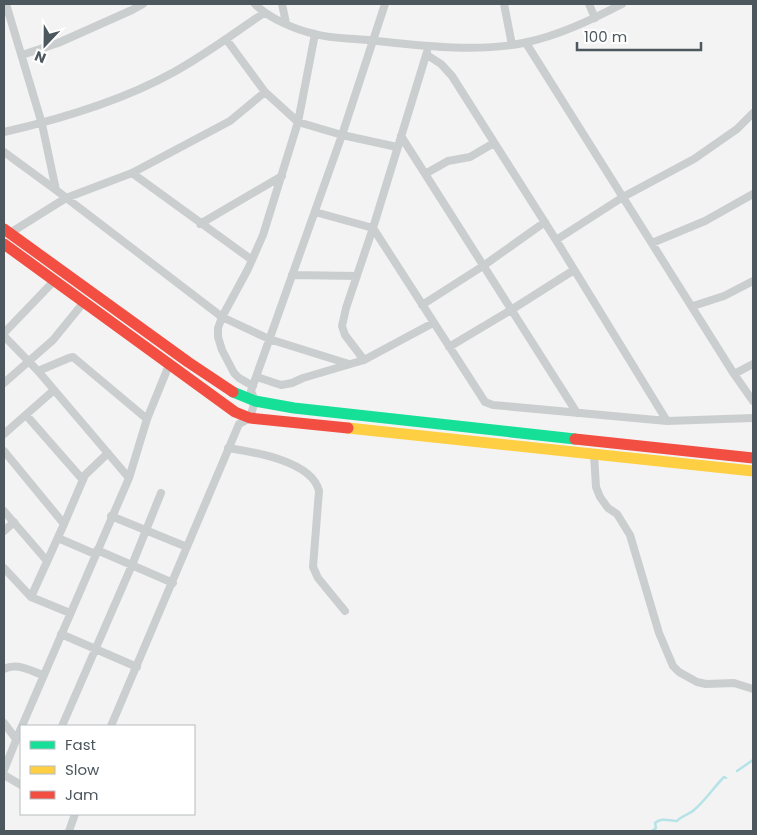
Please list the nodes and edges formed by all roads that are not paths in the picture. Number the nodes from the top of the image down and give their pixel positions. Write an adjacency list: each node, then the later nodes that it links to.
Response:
1 (6, 4): 18 (street)
2 (143, 4): 18 (street)
3 (255, 4): 9 (street)
4 (282, 4): 11 (street)
5 (385, 4): 14 (street)
6 (504, 4): 16 (street)
7 (589, 4): 10 (street)
8 (622, 4): 10 (street)
9 (264, 13): 11 (street); 13 (street)
10 (595, 18): 15 (street)
11 (286, 23): 12 (street)
12 (315, 34): 14 (street); 21 (street)
13 (226, 40): 19 (street); 22 (street)
14 (374, 41): 17 (street); 24 (street)
15 (526, 43): 16 (street); 34 (street)
16 (512, 46): 17 (street)
17 (428, 51): 25 (street); 26 (street)
18 (22, 56): 22 (street)
19 (265, 92): 21 (street); 29 (street)
20 (753, 113): 34 (street)
21 (298, 122): 24 (street); 31 (street)
22 (42, 124): 23 (street); 32 (street)
23 (4, 132)
24 (342, 135): 27 (street); 36 (street)
25 (401, 136): 27 (street); 30 (street)
26 (494, 142): 30 (street); 37 (street)
27 (397, 147): 39 (street)
28 (4, 152): 32 (street)
29 (132, 173): 35 (street); 38 (street)
30 (425, 174): 45 (street)
31 (282, 176): 38 (street); 44 (street)
32 (56, 190): 35 (street)
33 (753, 194): 42 (street)
34 (623, 197): 41 (street); 42 (street)
35 (66, 198): 40 (street); 55 (street)
36 (315, 212): 39 (street); 47 (street)
37 (544, 222): 41 (street); 45 (street)
38 (200, 224): 44 (street)
39 (373, 228): 48 (street); 52 (street)
40 (7, 231): 70 (main road)
41 (556, 240): 46 (street)
42 (652, 243): 53 (street)
43 (4, 244): 49 (main road)
44 (252, 260): 55 (street)
45 (483, 266): 52 (street); 54 (street)
46 (574, 270): 54 (street); 78 (street)
47 (292, 275): 48 (street); 58 (street)
48 (357, 276): 60 (street)
49 (54, 281): 51 (main road); 57 (street)
50 (753, 282): 53 (street)
51 (84, 302): 61 (street); 64 (main road)
52 (422, 305): 56 (street)
53 (693, 306): 66 (street)
54 (511, 310): 59 (street); 73 (street)
55 (222, 317): 58 (street); 70 (street)
56 (433, 323): 59 (street); 60 (street)
57 (4, 335): 61 (street)
58 (269, 339): 62 (street); 67 (street)
59 (448, 347): 73 (street)
60 (364, 360): 62 (street)
61 (29, 362): 65 (street); 68 (street)
62 (349, 364): 67 (street)
63 (753, 364): 66 (street)
64 (169, 365): 72 (main road); 77 (street)
65 (38, 371): 69 (street); 77 (street)
66 (734, 374): 71 (street)
67 (257, 377): 70 (street)
68 (4, 383)
69 (54, 390): 74 (street); 83 (street)
70 (250, 394): 72 (street); 75 (street); 85 (main road)
71 (753, 401)
72 (235, 412): 75 (main road); 79 (street)
73 (577, 413): 78 (street)
74 (26, 415): 80 (street); 88 (street)
75 (250, 418): 79 (street); 84 (main road)
76 (753, 418): 78 (street)
77 (147, 419): 87 (street)
78 (667, 421)
79 (238, 424): 81 (street)
80 (4, 434)
81 (228, 448): 97 (street); 104 (street)
82 (4, 451): 93 (street)
83 (108, 453): 87 (street); 88 (street)
84 (594, 454): 86 (main road); 111 (street)
85 (753, 458)
86 (753, 471)
87 (129, 478): 91 (street)
88 (83, 480): 93 (street)
89 (161, 493): 94 (street)
90 (4, 511): 92 (street)
91 (111, 516): 94 (street); 98 (street)
92 (14, 522): 95 (street); 99 (street)
93 (64, 524): 96 (street)
94 (146, 530): 97 (street); 100 (street)
95 (4, 531)
96 (58, 538): 98 (street); 99 (street)
97 (187, 547): 102 (street)
98 (96, 552): 100 (street); 105 (street)
99 (48, 561): 103 (street)
100 (132, 565): 102 (street); 107 (street)
101 (4, 568): 103 (street)
102 (172, 583): 108 (street)
103 (31, 597): 105 (street)
104 (345, 611)
105 (70, 613): 106 (street)
106 (61, 634): 107 (street); 110 (street)
107 (96, 650): 108 (street); 114 (street)
108 (137, 667): 115 (street)
109 (4, 669): 110 (street)
110 (43, 676): 113 (street)
111 (753, 689)
112 (4, 723): 117 (street)
113 (23, 725)
114 (62, 725)
115 (111, 725)
116 (20, 731): 117 (street)
117 (16, 739): 118 (street)
118 (4, 770)
119 (4, 775): 120 (street)
120 (20, 784)
121 (74, 815): 122 (street)
122 (72, 831)

